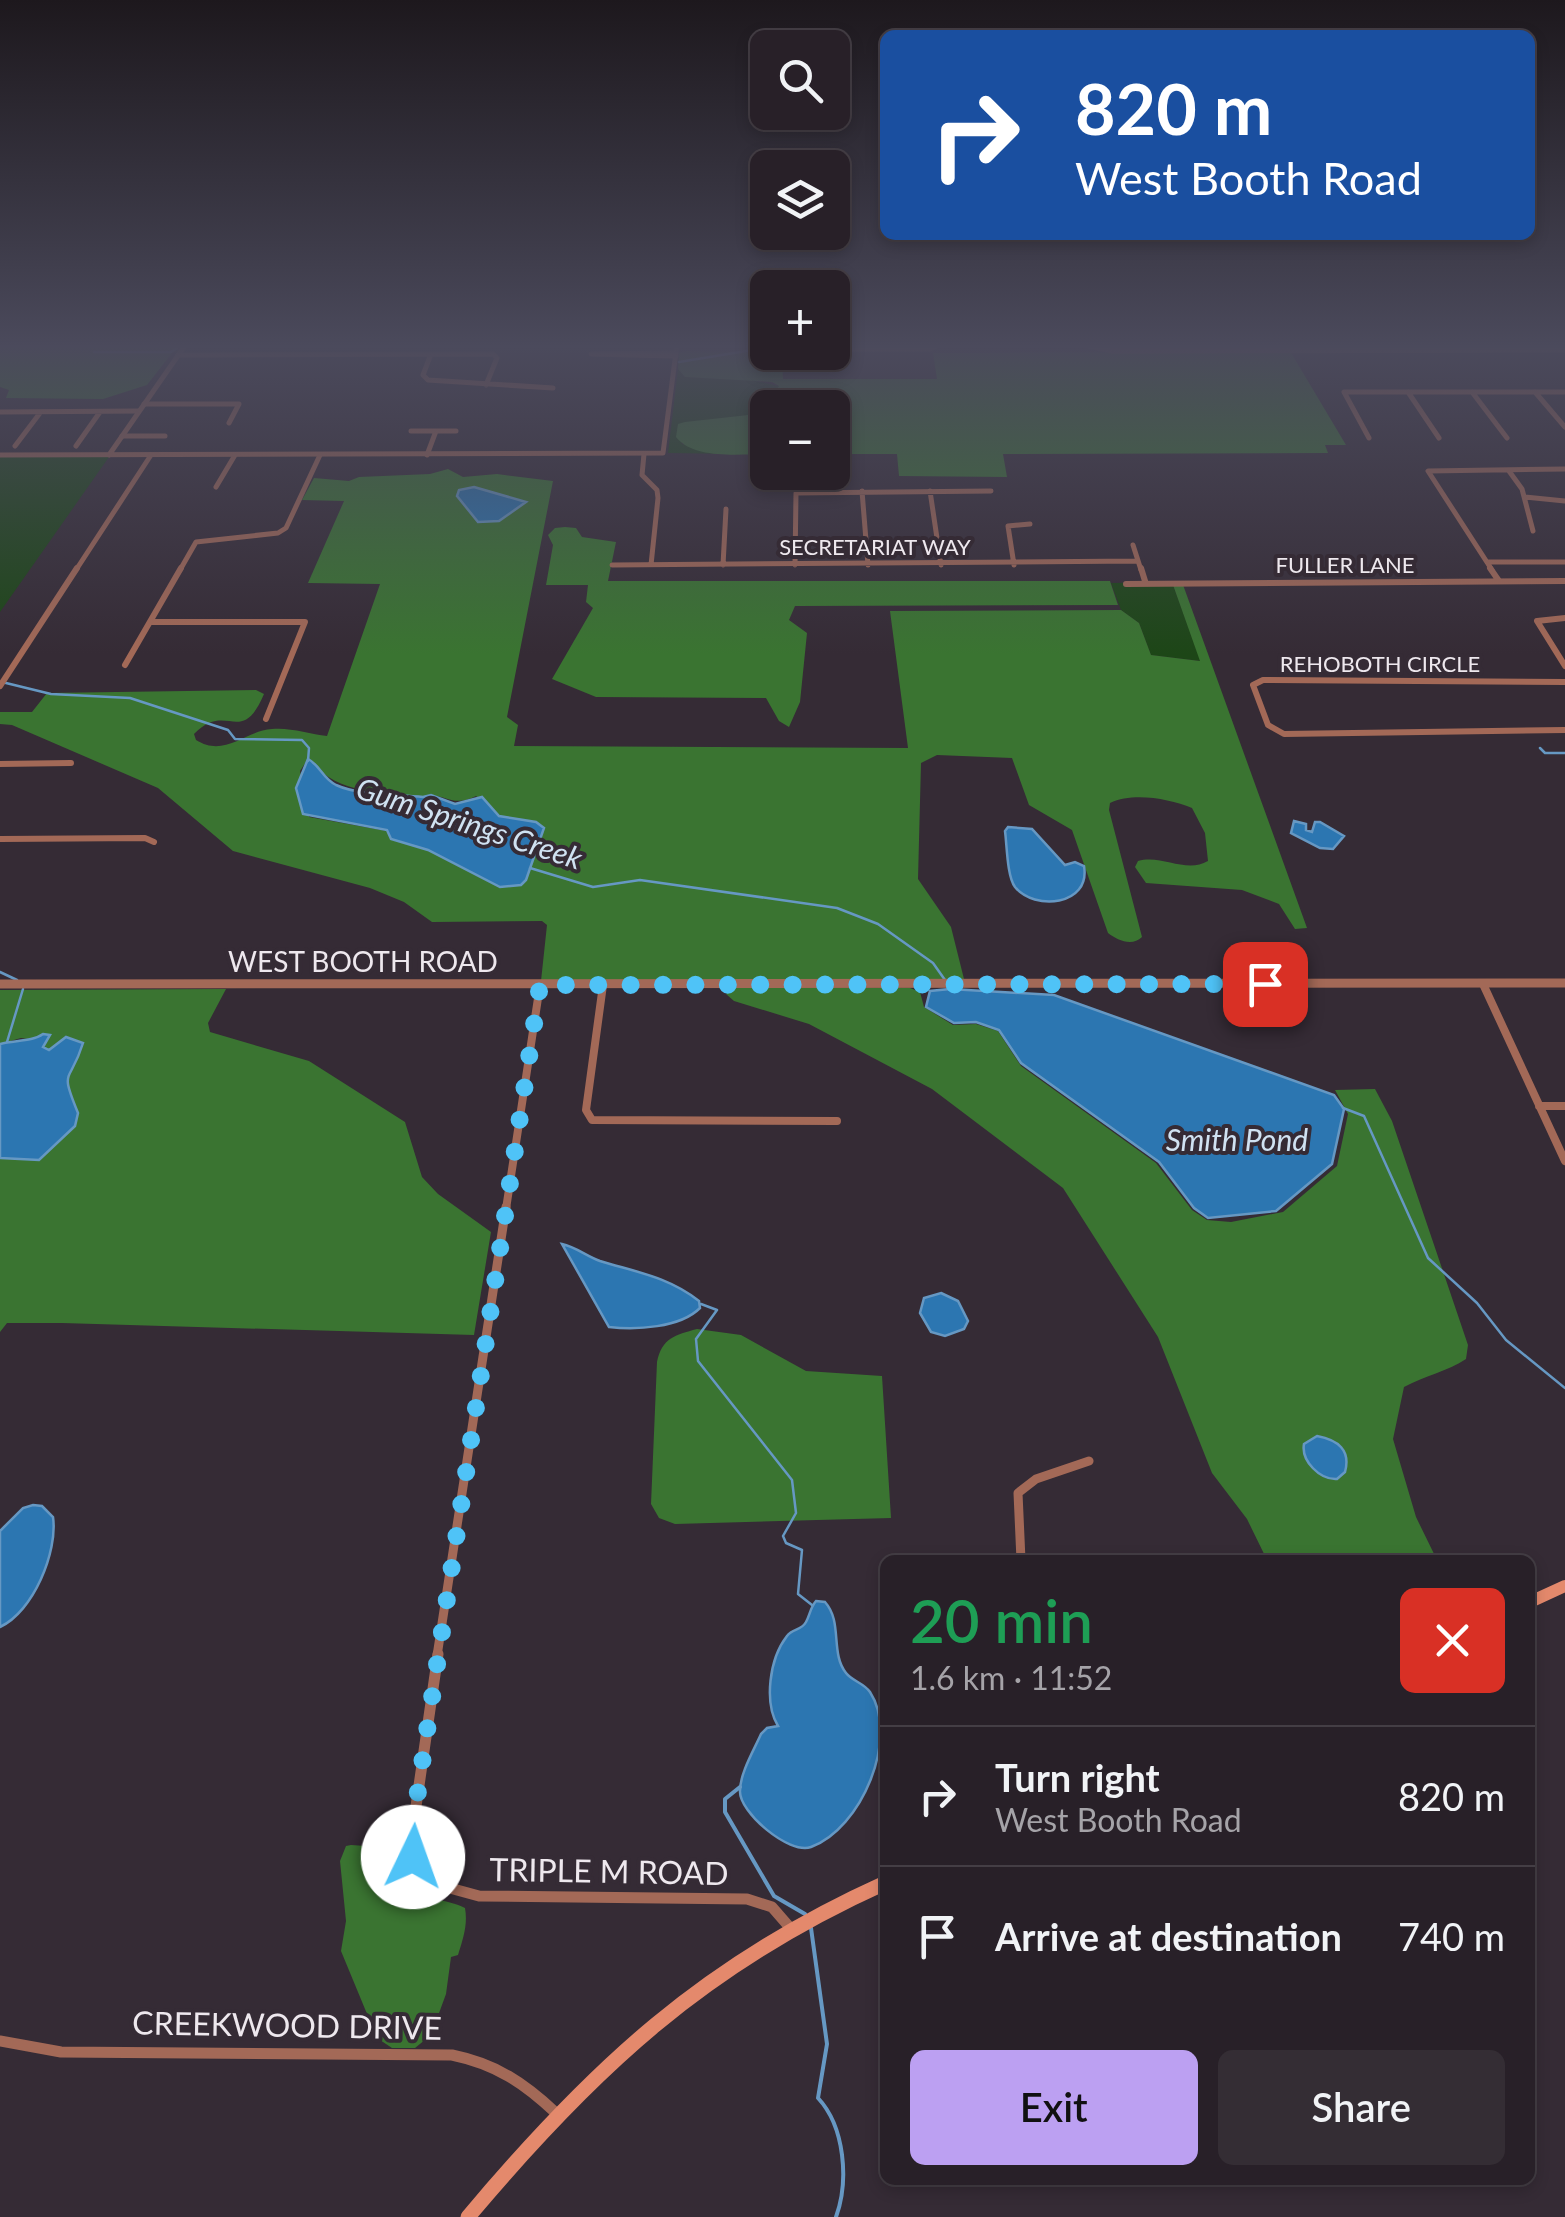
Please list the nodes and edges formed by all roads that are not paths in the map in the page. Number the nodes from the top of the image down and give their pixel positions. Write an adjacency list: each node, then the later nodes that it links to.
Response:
1 (115, 447): 10 (street)
2 (430, 447): 9 (street)
3 (664, 447): 4 (street)
4 (644, 454): 9 (street); 27 (street)
5 (0, 455): 10 (street)
6 (151, 455): 7 (street); 10 (street); 42 (street)
7 (235, 455): 8 (street); 13 (street)
8 (320, 455): 9 (street); 38 (street)
9 (427, 455)
10 (109, 456)
11 (1565, 470): 12 (street)
12 (1508, 471): 17 (street); 24 (street)
13 (216, 487)
14 (862, 491): 15 (street); 29 (street); 30 (street)
15 (930, 491): 16 (street); 31 (street)
16 (991, 491)
17 (1525, 498): 18 (street); 21 (street)
18 (1565, 501)
19 (726, 509): 28 (street)
20 (1030, 524): 26 (street)
21 (1534, 531)
22 (1133, 545): 23 (street)
23 (1138, 561): 26 (street, SECRETARIAT WAY); 35 (street)
24 (1486, 562): 25 (street); 33 (street)
25 (1565, 562)
26 (1014, 564): 31 (street, SECRETARIAT WAY)
27 (651, 565): 28 (street, SECRETARIAT WAY); 32 (street, SECRETARIAT WAY)
28 (723, 565): 29 (street, SECRETARIAT WAY)
29 (795, 565): 30 (street, SECRETARIAT WAY)
30 (868, 565): 31 (street, SECRETARIAT WAY)
31 (941, 565)
32 (612, 566)
33 (1499, 580): 34 (street, FULLER LANE); 35 (street, FULLER LANE)
34 (1565, 581)
35 (1145, 582): 36 (street, FULLER LANE)
36 (1126, 584)
37 (1565, 618): 40 (street)
38 (150, 622): 39 (street); 43 (street)
39 (125, 665)
40 (1565, 666)
41 (1565, 682): 44 (street, REHOBOTH CIRCLE)
42 (0, 686)
43 (266, 719)
44 (1565, 730)
45 (71, 763): 46 (street)
46 (0, 764)
47 (0, 839): 48 (street)
48 (154, 842)
49 (1565, 983): 51 (street, WEST BOOTH ROAD)
50 (0, 984): 52 (street, WEST BOOTH ROAD)
51 (1483, 984): 53 (street, WEST BOOTH ROAD); 54 (street)
52 (540, 985): 53 (street, WEST BOOTH ROAD); 63 (street, TRIPLE M ROAD)
53 (603, 985): 56 (street)
54 (1539, 1106): 55 (street); 57 (street)
55 (1565, 1106)
56 (837, 1121)
57 (1565, 1161)
58 (1090, 1461): 59 (street)
59 (1020, 1555)
60 (1565, 1586): 61 (main road)
61 (1535, 1600)
62 (880, 1886): 63 (main road)
63 (792, 1930): 65 (main road)
64 (0, 2041): 65 (street, CREEKWOOD DRIVE)
65 (556, 2114): 66 (main road)
66 (468, 2217)

